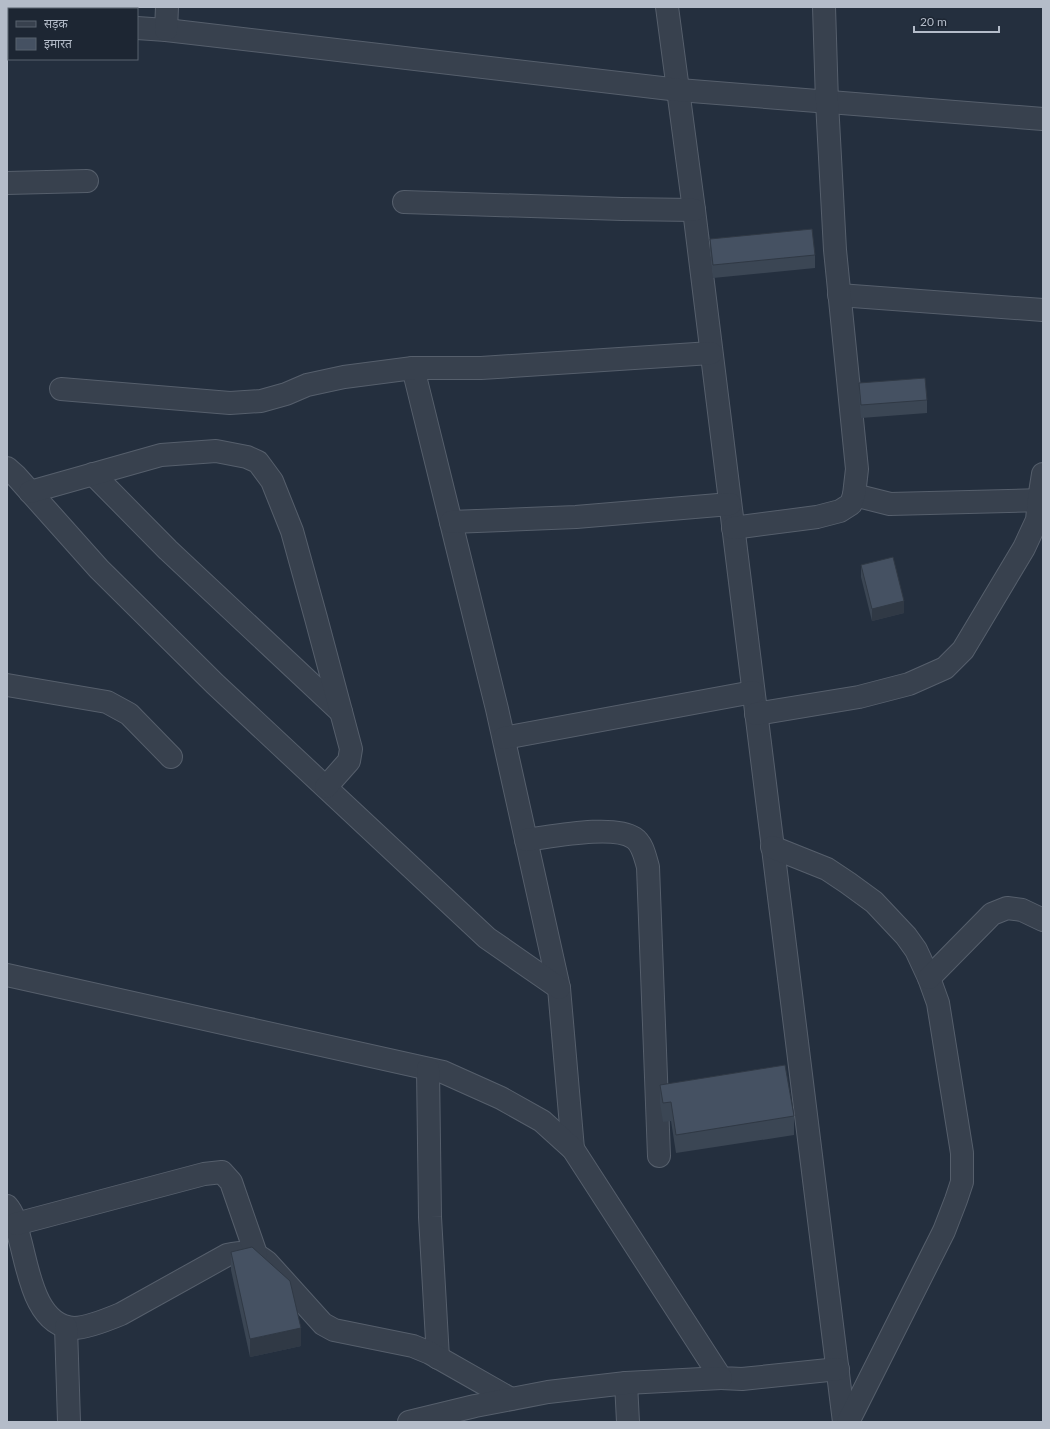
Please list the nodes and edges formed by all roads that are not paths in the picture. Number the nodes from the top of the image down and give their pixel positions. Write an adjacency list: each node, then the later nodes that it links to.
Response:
1 (167, 7): 5 (street)
2 (667, 7): 6 (street)
3 (824, 7): 7 (street)
4 (138, 28): 5 (street)
5 (166, 30): 6 (street)
6 (679, 90): 7 (street); 12 (street)
7 (827, 102): 8 (street); 13 (street)
8 (1043, 119)
9 (87, 181): 10 (street)
10 (7, 183)
11 (404, 202): 12 (street)
12 (694, 210): 15 (street)
13 (839, 295): 14 (street); 22 (street)
14 (1043, 310)
15 (711, 353): 16 (street); 24 (street)
16 (413, 368): 17 (street); 25 (street)
17 (61, 389)
18 (7, 468): 21 (street)
19 (93, 474): 21 (street); 29 (street); 29 (street)
20 (1043, 474): 23 (street)
21 (30, 492): 33 (street)
22 (854, 495): 23 (street); 26 (street)
23 (1041, 499): 30 (street)
24 (730, 504): 25 (street); 26 (street)
25 (451, 522): 31 (street)
26 (733, 528): 28 (street)
27 (7, 684): 32 (street)
28 (753, 692): 30 (street); 31 (street)
29 (341, 712): 33 (street)
30 (756, 714): 35 (street)
31 (504, 738): 34 (street)
32 (171, 757)
33 (326, 787): 39 (street)
34 (526, 840): 39 (street); 42 (street)
35 (772, 847): 38 (street); 49 (street)
36 (1043, 920): 38 (street)
37 (7, 975): 40 (street)
38 (929, 978): 57 (street)
39 (559, 988): 43 (street)
40 (428, 1069): 43 (street); 48 (street)
41 (679, 1086): 42 (street)
42 (657, 1090): 44 (street)
43 (573, 1148): 50 (street)
44 (659, 1156)
45 (12, 1215): 46 (street); 47 (street)
46 (256, 1254): 47 (street); 48 (street)
47 (66, 1327): 53 (street)
48 (438, 1358): 52 (street)
49 (838, 1370): 50 (street); 56 (street)
50 (721, 1378): 51 (street)
51 (626, 1383): 52 (street); 55 (street)
52 (511, 1399): 54 (street)
53 (69, 1422)
54 (409, 1422)
55 (628, 1422)
56 (844, 1422)
57 (848, 1422)

